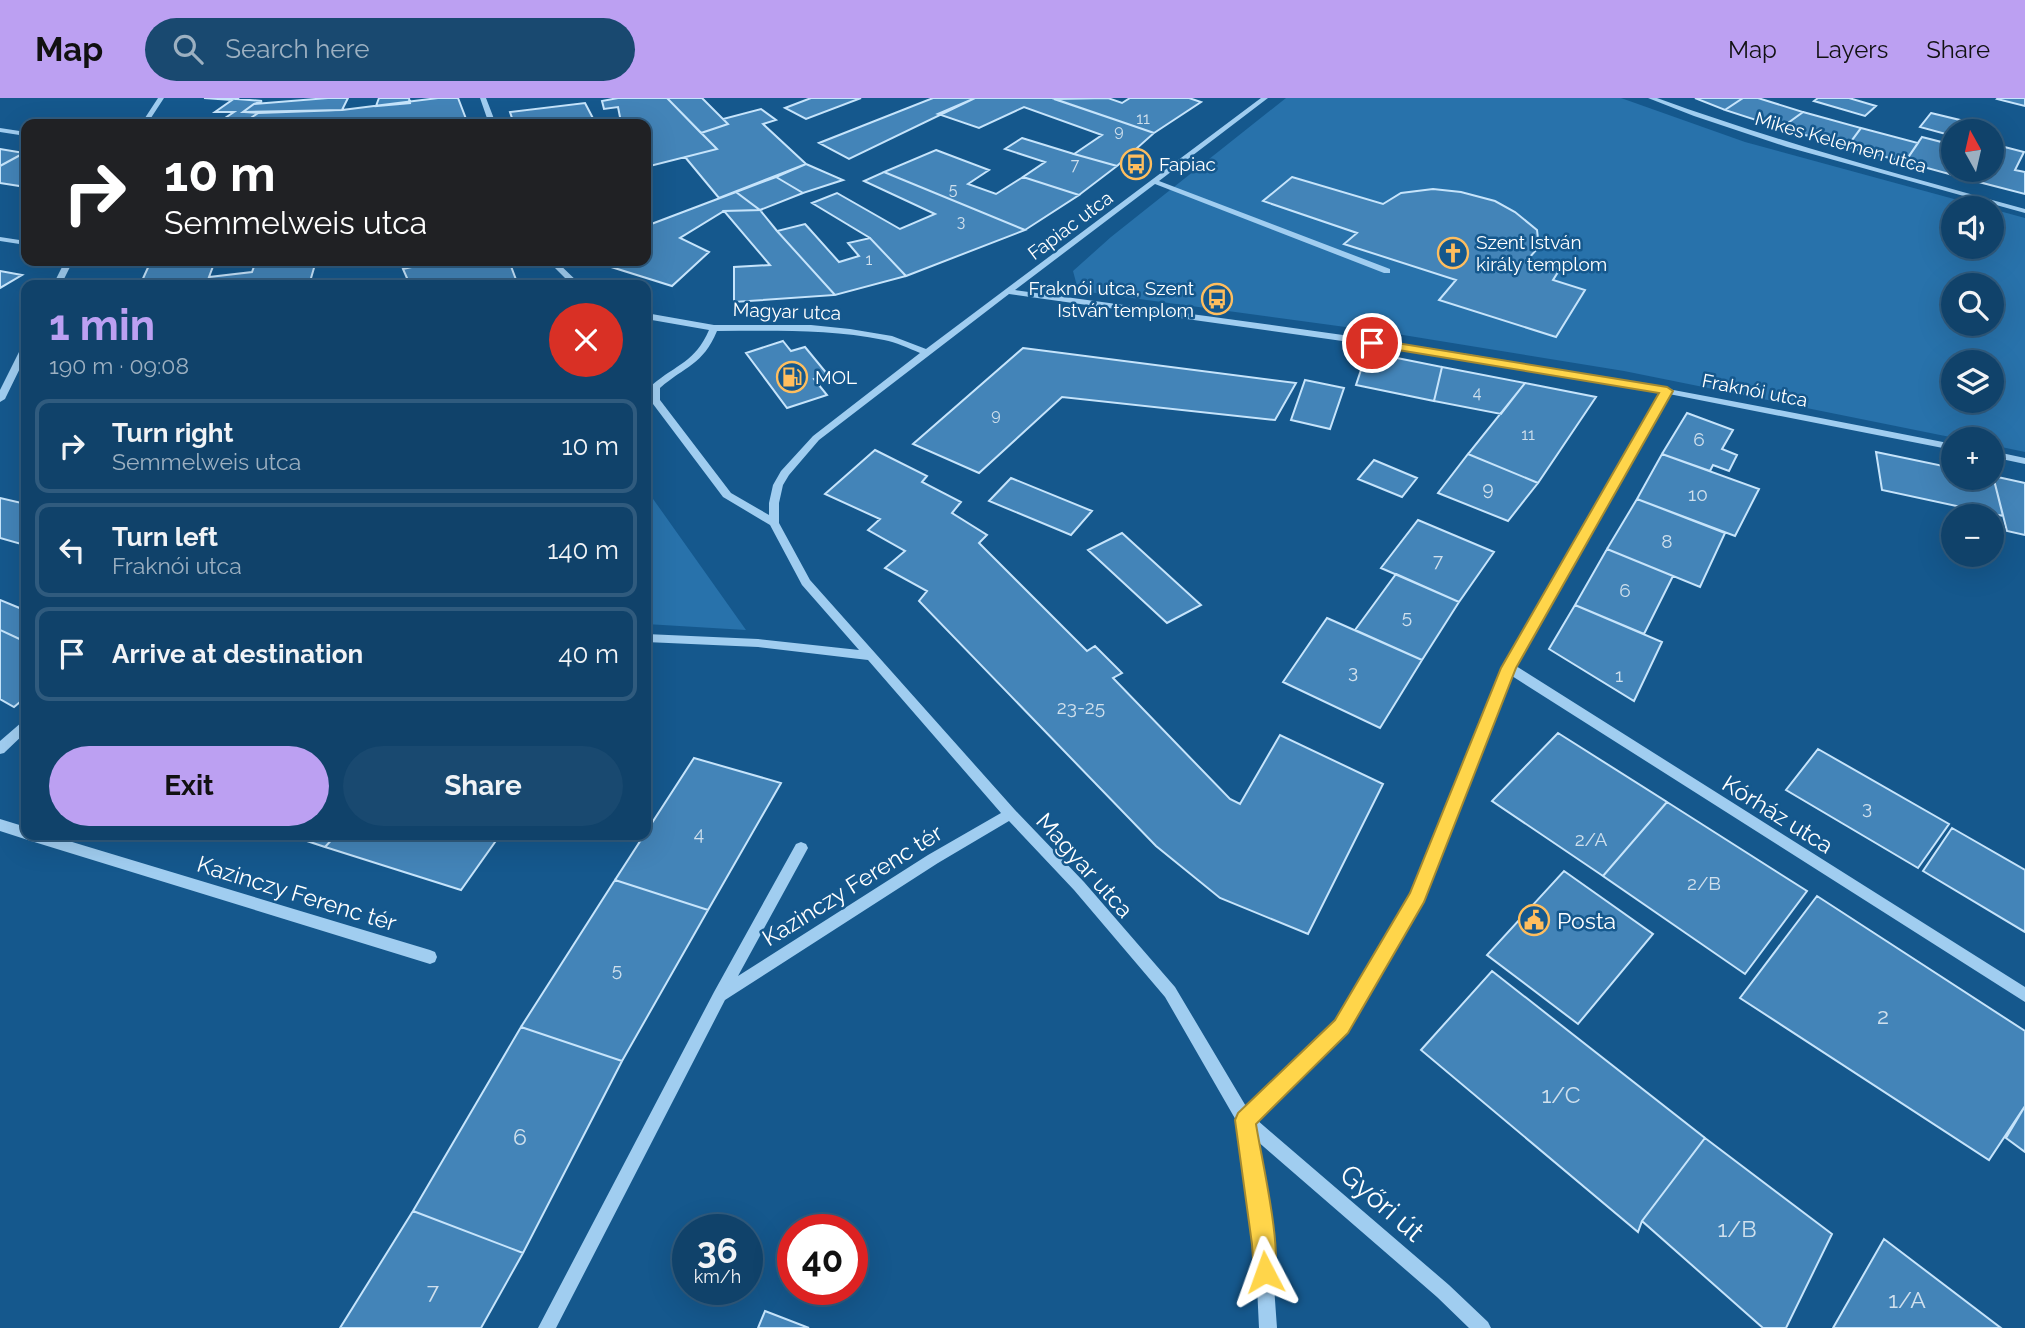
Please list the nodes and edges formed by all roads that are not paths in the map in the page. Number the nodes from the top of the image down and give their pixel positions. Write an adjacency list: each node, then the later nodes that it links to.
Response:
1 (161, 98): 5 (street)
2 (483, 98): 6 (street)
3 (1265, 98): 9 (street, Fapiac utca)
4 (1651, 98): 10 (street, Mikes Kelemen utca)
5 (147, 119)
6 (491, 119)
7 (0, 130): 8 (street)
8 (21, 133)
9 (1155, 182): 14 (street); 16 (street, Fapiac utca)
10 (2025, 211)
11 (0, 239): 12 (street)
12 (21, 242)
13 (557, 266): 15 (street)
14 (1387, 271)
15 (572, 280)
16 (1010, 292): 19 (street, Fapiac utca); 21 (street, Fraknói utca)
17 (651, 317): 18 (street, Magyar utca)
18 (714, 328): 19 (street, Magyar utca); 26 (street)
19 (926, 352): 26 (street, Fapiac utca)
20 (21, 357): 22 (street)
21 (1667, 391): 23 (street, Fraknói utca); 29 (street)
22 (2, 393)
23 (1941, 445)
24 (2004, 457): 25 (street)
25 (2025, 461)
26 (774, 523): 28 (street, Magyar utca)
27 (651, 638): 28 (street)
28 (870, 656): 32 (street, Magyar utca)
29 (1509, 668): 38 (street, Kórház utca); 40 (street)
30 (21, 730): 31 (street)
31 (0, 749)
32 (1010, 814): 39 (street, Kazinczy Ferenc tér); 40 (street, Magyar utca)
33 (0, 825): 34 (street, Kazinczy Ferenc tér)
34 (21, 832)
35 (48, 840): 37 (street, Kazinczy Ferenc tér)
36 (801, 848): 39 (street, Kazinczy Ferenc tér)
37 (430, 957)
38 (2025, 995)
39 (719, 996): 41 (street, Kazinczy Ferenc tér)
40 (1245, 1120): 42 (street); 43 (street, Győri út)
41 (547, 1328)
42 (1268, 1328)
43 (1482, 1328)

